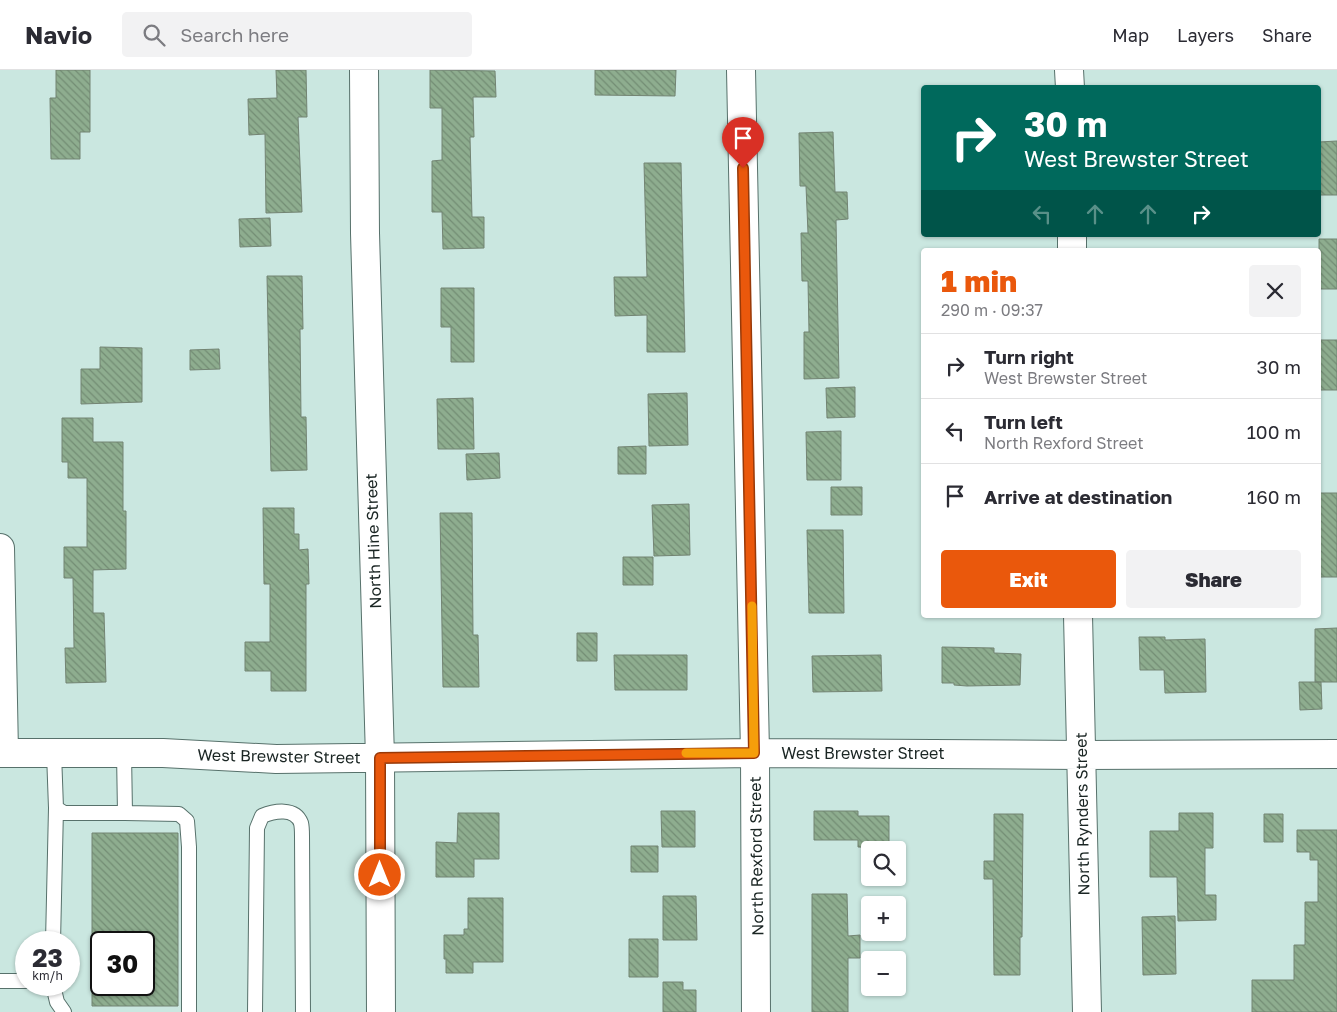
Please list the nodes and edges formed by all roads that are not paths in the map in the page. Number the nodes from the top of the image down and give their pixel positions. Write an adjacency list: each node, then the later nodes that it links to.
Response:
1 (364, 70): 13 (street, North Hine Street)
2 (741, 70): 10 (street, North Rexford Street)
3 (1069, 70): 4 (street)
4 (1070, 85)
5 (0, 548): 7 (street)
6 (1078, 618): 12 (street, North Rynders Street)
7 (2, 753): 8 (street, West Brewster Street)
8 (54, 753): 9 (street, West Brewster Street); 14 (lane)
9 (124, 753): 13 (street, West Brewster Street); 15 (lane)
10 (754, 753): 12 (street, West Brewster Street); 13 (street, West Brewster Street); 25 (street, North Rexford Street)
11 (1337, 754): 12 (street, West Brewster Street)
12 (1081, 755): 26 (street, North Rynders Street)
13 (380, 758): 24 (street, North Hine Street)
14 (56, 808): 15 (lane); 16 (lane)
15 (125, 813): 21 (lane)
16 (53, 931)
17 (0, 981): 18 (lane)
18 (15, 981)
19 (56, 996): 20 (lane)
20 (64, 1012)
21 (189, 1012)
22 (254, 1012): 23 (lane)
23 (303, 1012)
24 (381, 1012)
25 (756, 1012)
26 (1086, 1012)

